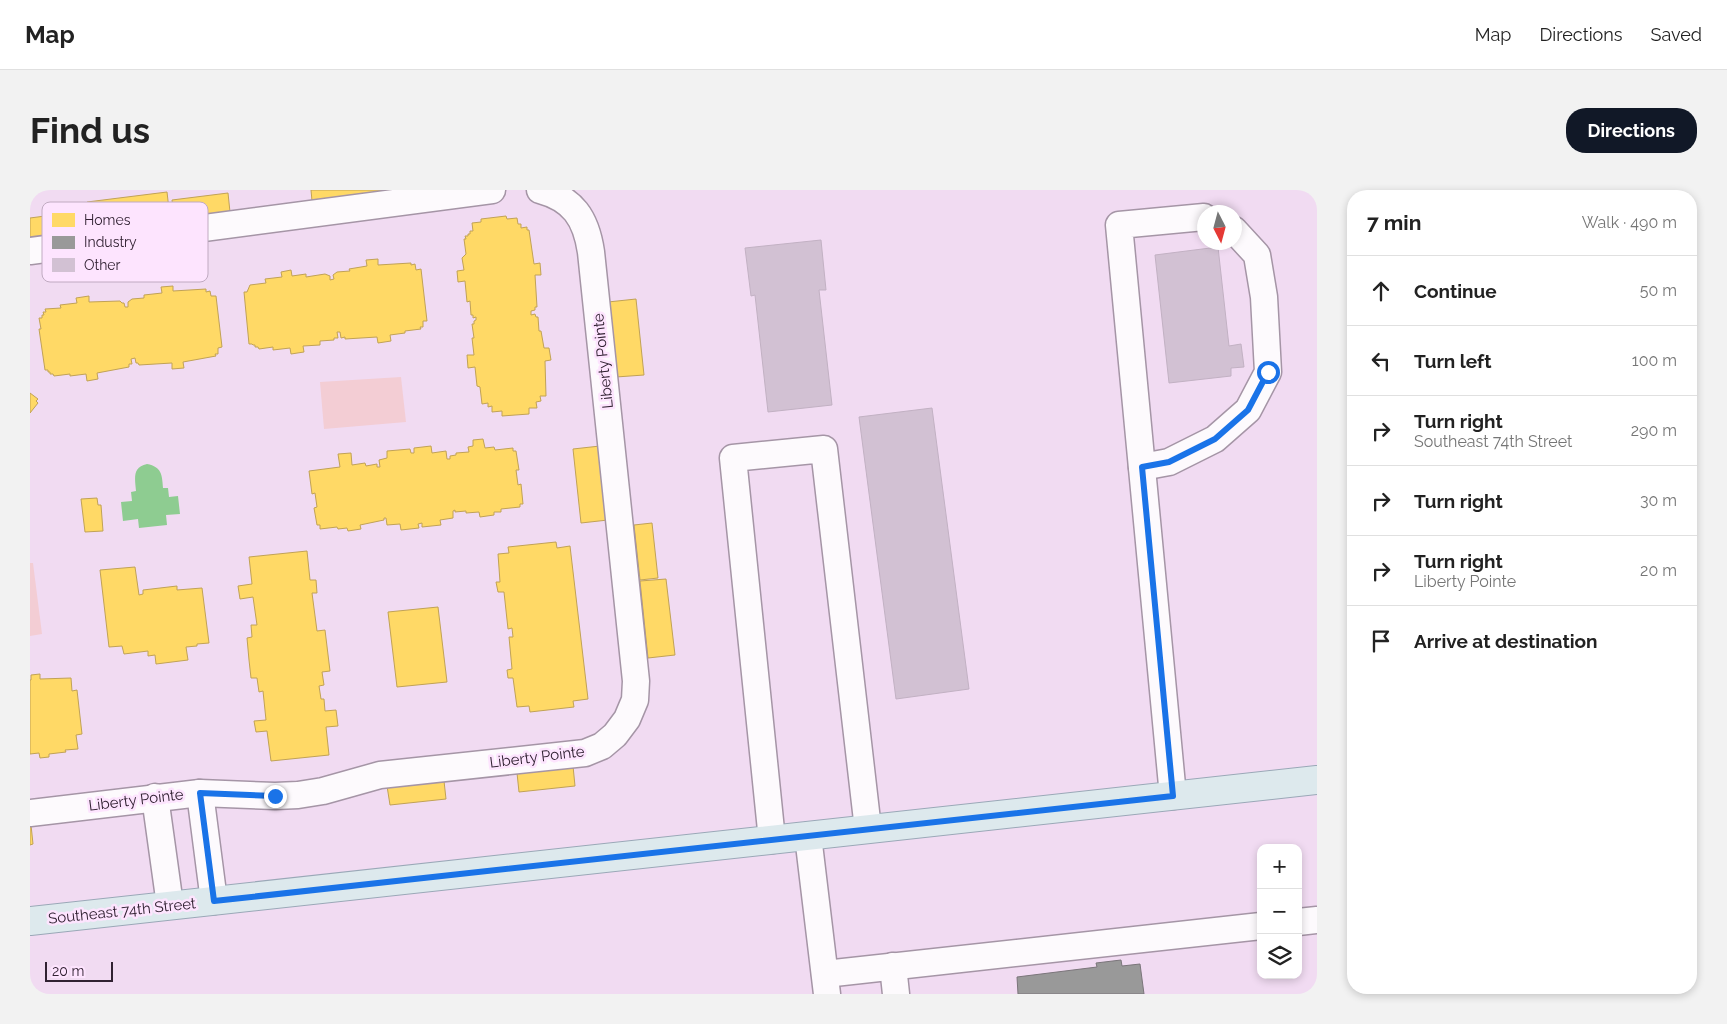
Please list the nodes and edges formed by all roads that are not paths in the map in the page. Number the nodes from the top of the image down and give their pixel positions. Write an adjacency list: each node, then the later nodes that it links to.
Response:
1 (492, 190): 4 (street)
2 (540, 190): 8 (street, Liberty Pointe)
3 (1197, 218): 6 (street)
4 (208, 227)
5 (1242, 239): 6 (street)
6 (1142, 467): 9 (street)
7 (1317, 780): 9 (main road, Southeast 74th Street)
8 (200, 793): 10 (street, Liberty Pointe); 15 (street)
9 (1173, 796): 12 (main road, Southeast 74th Street)
10 (155, 797): 11 (street, Liberty Pointe); 16 (street)
11 (30, 813)
12 (868, 830): 13 (main road, Southeast 74th Street); 14 (street)
13 (808, 836): 14 (main road, Southeast 74th Street); 22 (street)
14 (772, 840): 15 (main road, Southeast 74th Street)
15 (214, 901): 16 (main road, Southeast 74th Street)
16 (170, 906): 18 (main road, Southeast 74th Street)
17 (1317, 920): 19 (street)
18 (30, 921)
19 (1302, 922)
20 (1257, 926): 21 (street)
21 (892, 966): 22 (street); 23 (street)
22 (826, 984)
23 (896, 994)

